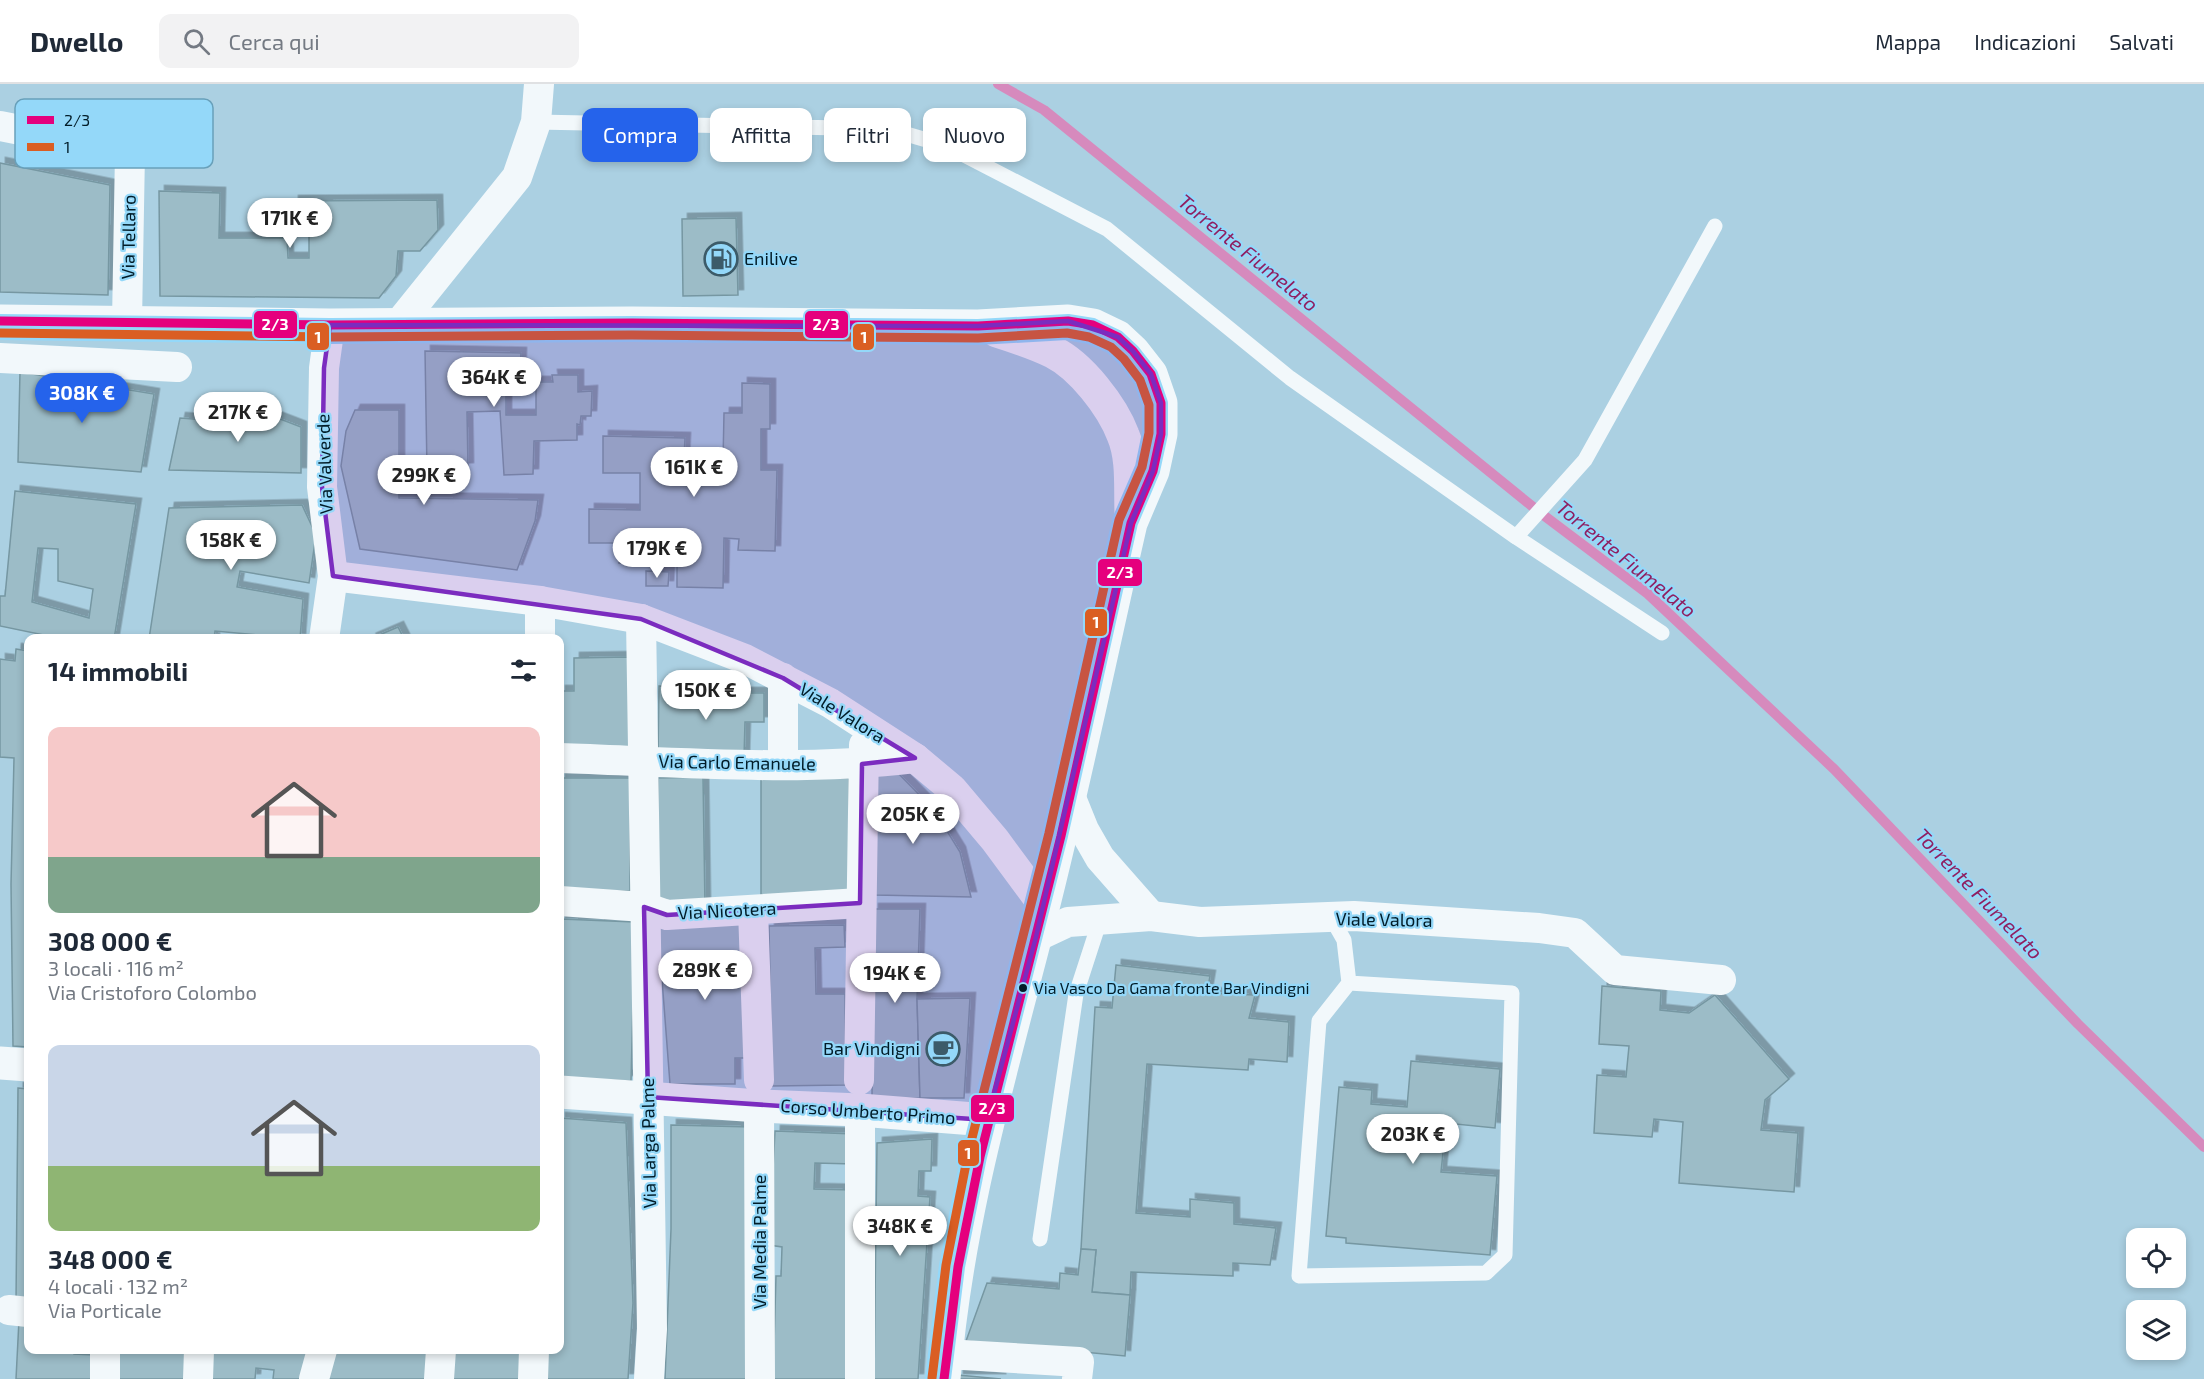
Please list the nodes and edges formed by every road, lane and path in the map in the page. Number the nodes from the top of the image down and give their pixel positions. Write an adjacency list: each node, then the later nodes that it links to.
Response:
1 (539, 84): 2 (street)
2 (536, 122): 10 (street); 16 (lane)
3 (0, 126): 4 (street, Via Tellaro)
4 (15, 129)
5 (129, 168): 8 (street, Via Tellaro)
6 (1715, 226): 16 (lane)
7 (0, 321): 8 (main road)
8 (117, 322): 9 (main road); 13 (street, Via Tellaro)
9 (330, 325): 10 (main road); 17 (street, Via Valverde)
10 (398, 325): 11 (main road)
11 (978, 326): 15 (main road); 15 (main road)
12 (0, 358): 13 (street)
13 (105, 364): 14 (street)
14 (177, 367)
15 (1131, 523): 30 (main road)
16 (1516, 537): 20 (lane)
17 (333, 576): 18 (street, Viale Valora); 21 (street, Via Valverde)
18 (540, 601): 19 (street, Viale Valora); 22 (street)
19 (642, 619): 23 (street, Viale Valora); 27 (street, Via Larga Palme)
20 (1662, 633)
21 (325, 634)
22 (540, 634)
23 (783, 678): 24 (street, Viale Valora); 29 (street)
24 (865, 727): 26 (street, Viale Valora); 28 (street)
25 (564, 758): 27 (street, Via Carlo Emanuele)
26 (915, 758): 28 (street, Via Carlo Emanuele); 33 (street, Viale Valora)
27 (642, 761): 29 (street, Via Carlo Emanuele); 34 (street, Via Larga Palme)
28 (862, 764): 29 (street, Via Carlo Emanuele); 32 (street)
29 (783, 765)
30 (1069, 793): 33 (main road); 36 (street)
31 (564, 901): 34 (street, Via Nicotera)
32 (860, 903): 35 (street, Via Nicotera); 46 (street)
33 (1042, 905): 39 (main road)
34 (644, 907): 35 (street, Via Nicotera); 47 (street, Via Larga Palme)
35 (753, 910): 45 (street, Via Media Palme)
36 (1151, 916): 37 (street, Viale Valora); 38 (street, Viale Valora)
37 (1332, 919): 40 (street, Viale Valora); 41 (lane)
38 (1100, 920): 39 (street, Viale Valora); 49 (lane)
39 (1036, 937): 48 (main road)
40 (1721, 980)
41 (1349, 983): 41 (lane)
42 (0, 1063): 43 (main road)
43 (24, 1065)
44 (564, 1092): 47 (main road, Corso Umberto Primo)
45 (759, 1093): 46 (main road, Corso Umberto Primo); 47 (main road, Corso Umberto Primo); 63 (street, Via Media Palme)
46 (859, 1095): 48 (main road, Corso Umberto Primo); 64 (street)
47 (648, 1097): 62 (street, Via Larga Palme)
48 (987, 1120): 55 (main road)
49 (1040, 1239)
50 (105, 1354): 57 (street)
51 (200, 1354): 58 (street)
52 (321, 1354): 59 (street)
53 (441, 1354): 60 (street)
54 (534, 1354): 61 (street)
55 (945, 1366): 56 (street)
56 (1078, 1370)
57 (105, 1379)
58 (198, 1379)
59 (314, 1379)
60 (439, 1379)
61 (533, 1379)
62 (649, 1379)
63 (760, 1379)
64 (861, 1379)

